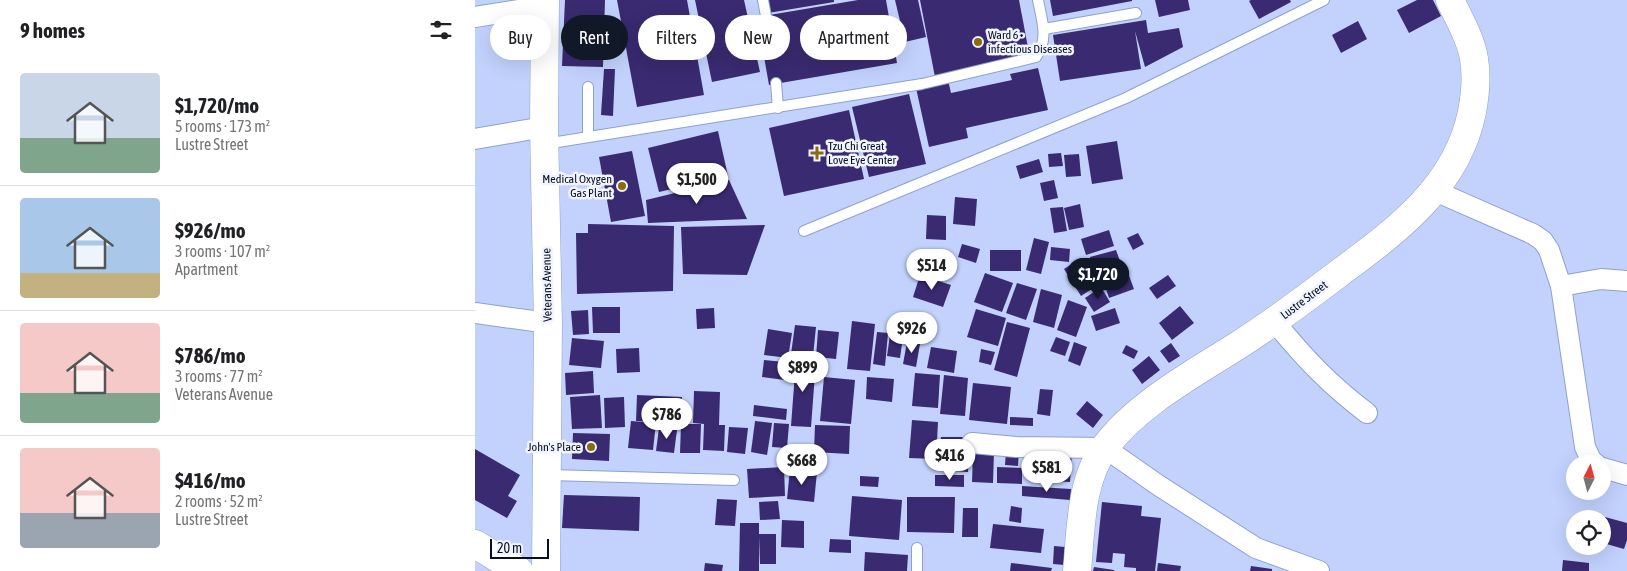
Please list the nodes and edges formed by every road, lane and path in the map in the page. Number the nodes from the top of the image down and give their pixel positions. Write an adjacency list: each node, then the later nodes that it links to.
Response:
1 (763, 0): 7 (lane)
2 (1038, 0): 9 (lane)
3 (1324, 0): 17 (lane)
4 (1450, 0): 16 (street, Lustre Street)
5 (544, 3): 8 (street); 13 (street, Veterans Avenue)
6 (1136, 13): 9 (lane)
7 (766, 15)
8 (475, 17)
9 (1044, 29): 12 (lane)
10 (776, 83): 12 (lane)
11 (588, 87): 14 (lane)
12 (778, 108): 14 (lane)
13 (544, 136): 14 (lane); 15 (street); 22 (street, Veterans Avenue)
14 (588, 137)
15 (475, 139)
16 (1435, 192): 19 (street); 21 (street, Lustre Street)
17 (804, 231)
18 (1627, 281): 19 (street)
19 (1561, 286): 26 (street)
20 (475, 313): 22 (street)
21 (1275, 322): 23 (street); 25 (street, Lustre Street)
22 (548, 323): 28 (street, Veterans Avenue)
23 (1367, 413)
24 (972, 443): 25 (street)
25 (1105, 448): 36 (street, Lustre Street); 37 (street)
26 (1588, 455)
27 (1611, 470): 29 (street)
28 (545, 475): 30 (lane); 34 (street, Veterans Avenue)
29 (1627, 475)
30 (734, 480)
31 (475, 544): 33 (street)
32 (917, 548): 35 (lane)
33 (519, 571)
34 (546, 571)
35 (917, 571)
36 (1077, 571)
37 (1319, 571)

